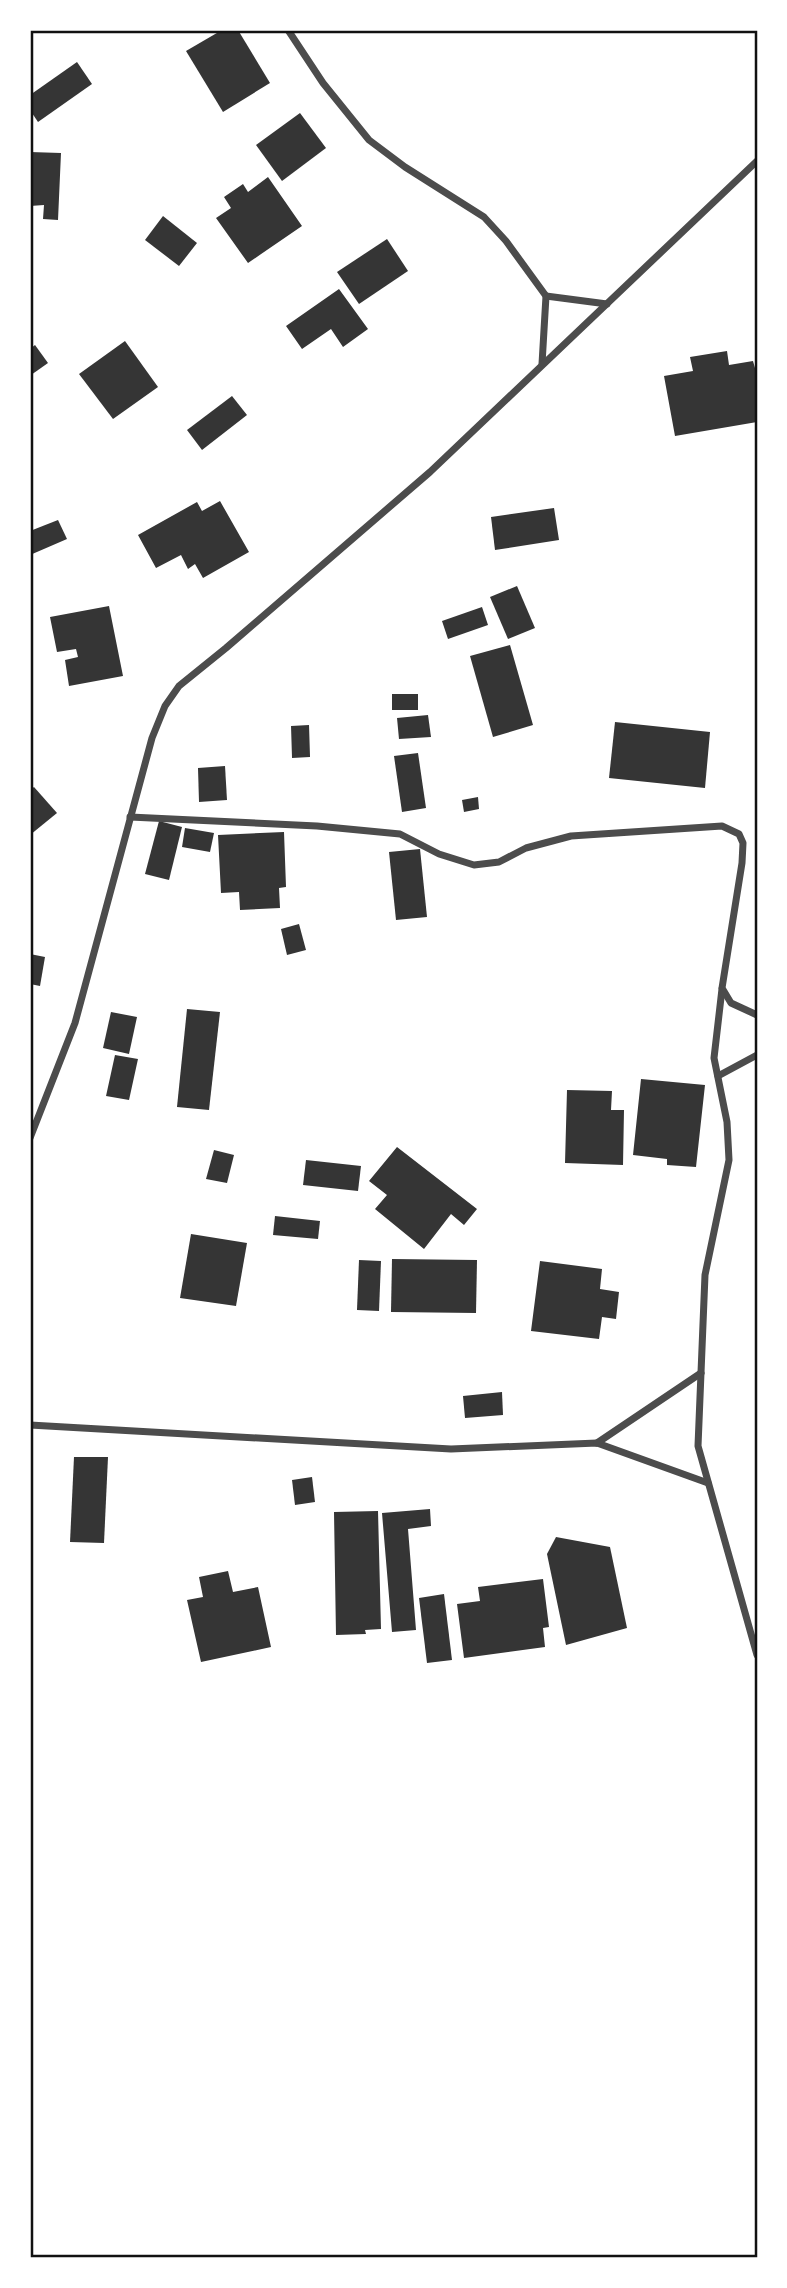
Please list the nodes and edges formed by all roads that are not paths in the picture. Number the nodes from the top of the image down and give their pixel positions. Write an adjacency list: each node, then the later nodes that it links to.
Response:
1 (288, 30): 3 (street)
2 (757, 161): 4 (street)
3 (546, 296): 4 (street); 5 (street)
4 (607, 304): 5 (street)
5 (542, 365): 6 (street)
6 (130, 817): 7 (street); 11 (street)
7 (722, 988): 8 (street); 10 (street)
8 (757, 1016)
9 (757, 1055): 10 (street)
10 (718, 1076): 12 (street)
11 (30, 1138)
12 (701, 1373): 14 (street); 15 (street)
13 (30, 1425): 14 (street)
14 (597, 1443): 15 (street)
15 (708, 1483): 16 (street)
16 (757, 1655)

